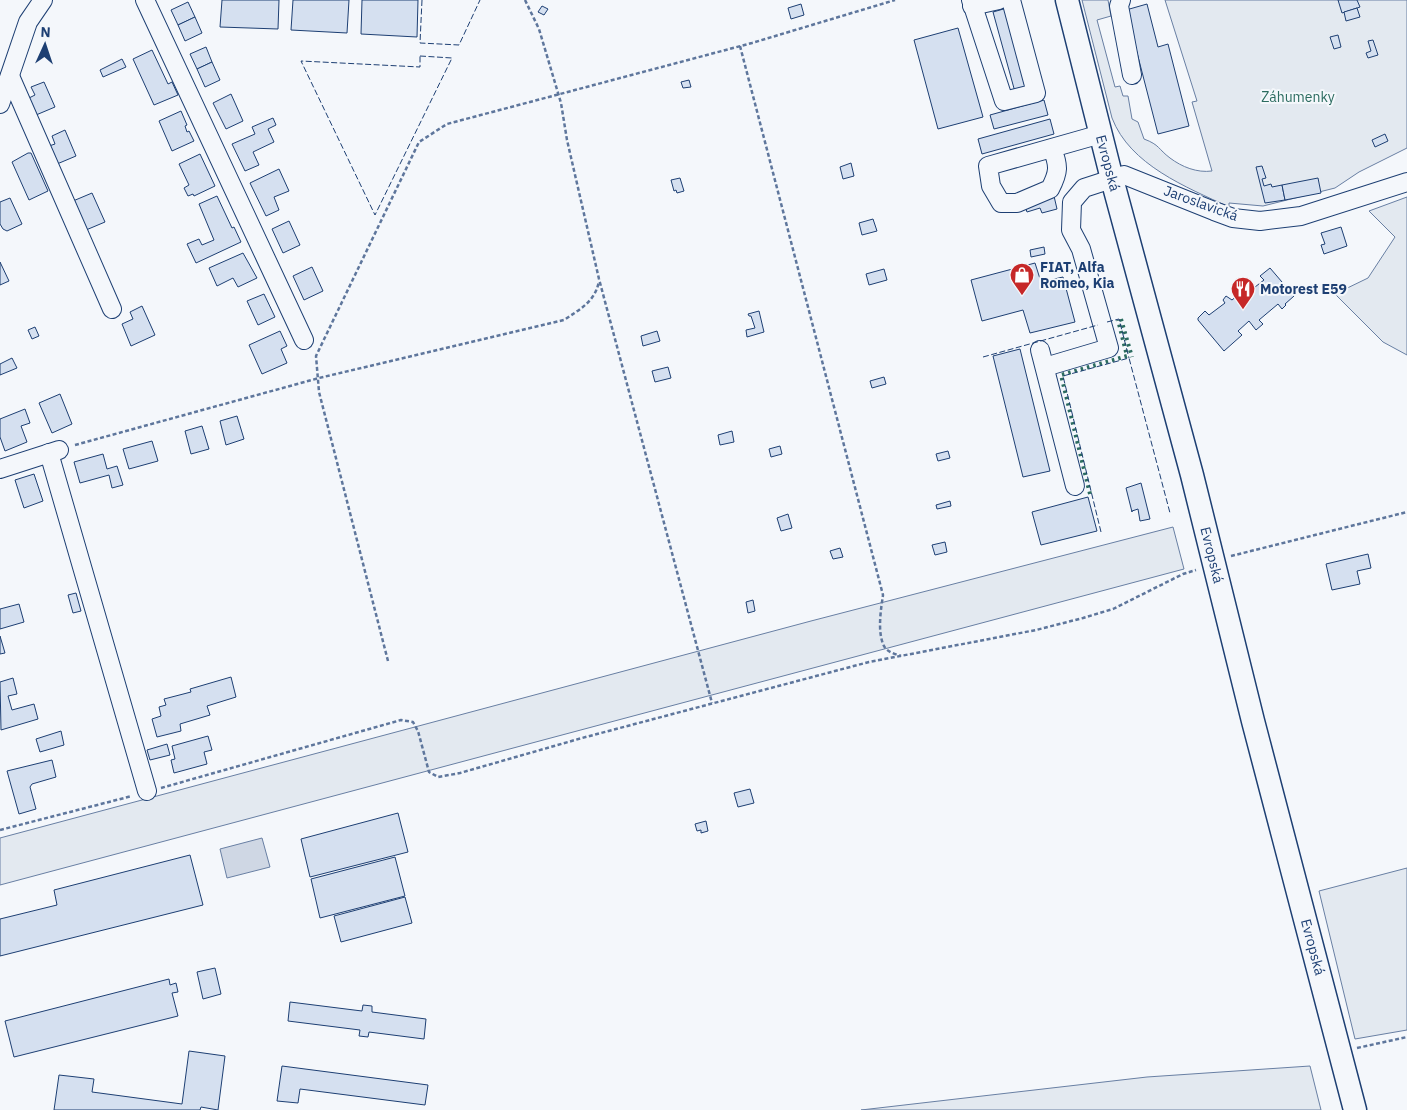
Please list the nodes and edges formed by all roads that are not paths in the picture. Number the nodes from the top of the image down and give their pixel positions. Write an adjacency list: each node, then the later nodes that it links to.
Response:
1 (44, 0): 9 (street)
2 (144, 0): 16 (street)
3 (999, 0): 7 (street)
4 (1011, 0): 7 (street)
5 (1067, 0): 11 (main road, Evropská)
6 (1121, 0): 8 (street)
7 (972, 3)
8 (1132, 75)
9 (10, 76): 10 (street); 15 (street)
10 (0, 104)
11 (1101, 134): 12 (street); 13 (main road, Evropská)
12 (1052, 148)
13 (1112, 178): 14 (street, Jaroslavická); 18 (street); 22 (main road, Evropská)
14 (1407, 182)
15 (112, 309)
16 (304, 340)
17 (1040, 350): 18 (street)
18 (1045, 367): 20 (street)
19 (0, 469): 21 (street)
20 (1075, 486)
21 (147, 792)
22 (1355, 1110)

